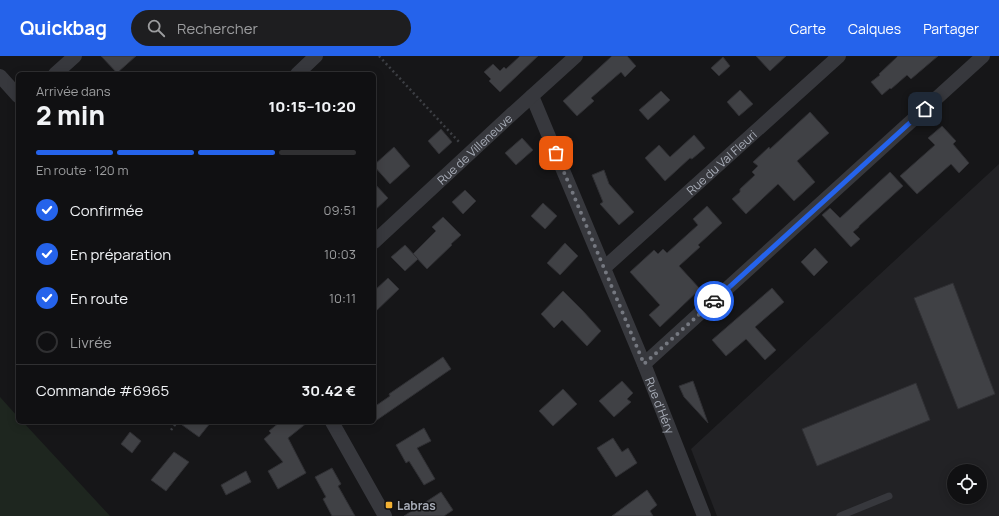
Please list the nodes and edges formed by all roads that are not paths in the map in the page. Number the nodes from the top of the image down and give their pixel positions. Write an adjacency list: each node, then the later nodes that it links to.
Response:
1 (75, 56): 6 (street)
2 (316, 56): 7 (street)
3 (576, 56): 10 (street, Rue de Villeneuve)
4 (839, 56): 12 (street, Rue du Val Fleuri)
5 (984, 56): 13 (street)
6 (57, 72)
7 (299, 72)
8 (0, 76): 9 (street)
9 (16, 94)
10 (532, 96): 11 (street, Rue de Villeneuve); 12 (street, Rue d'Héry)
11 (376, 240)
12 (604, 268): 13 (street, Rue d'Héry)
13 (644, 364): 17 (street, Rue d'Héry)
14 (333, 424): 16 (street)
15 (889, 496): 18 (lane)
16 (384, 516)
17 (704, 516)
18 (840, 516)

